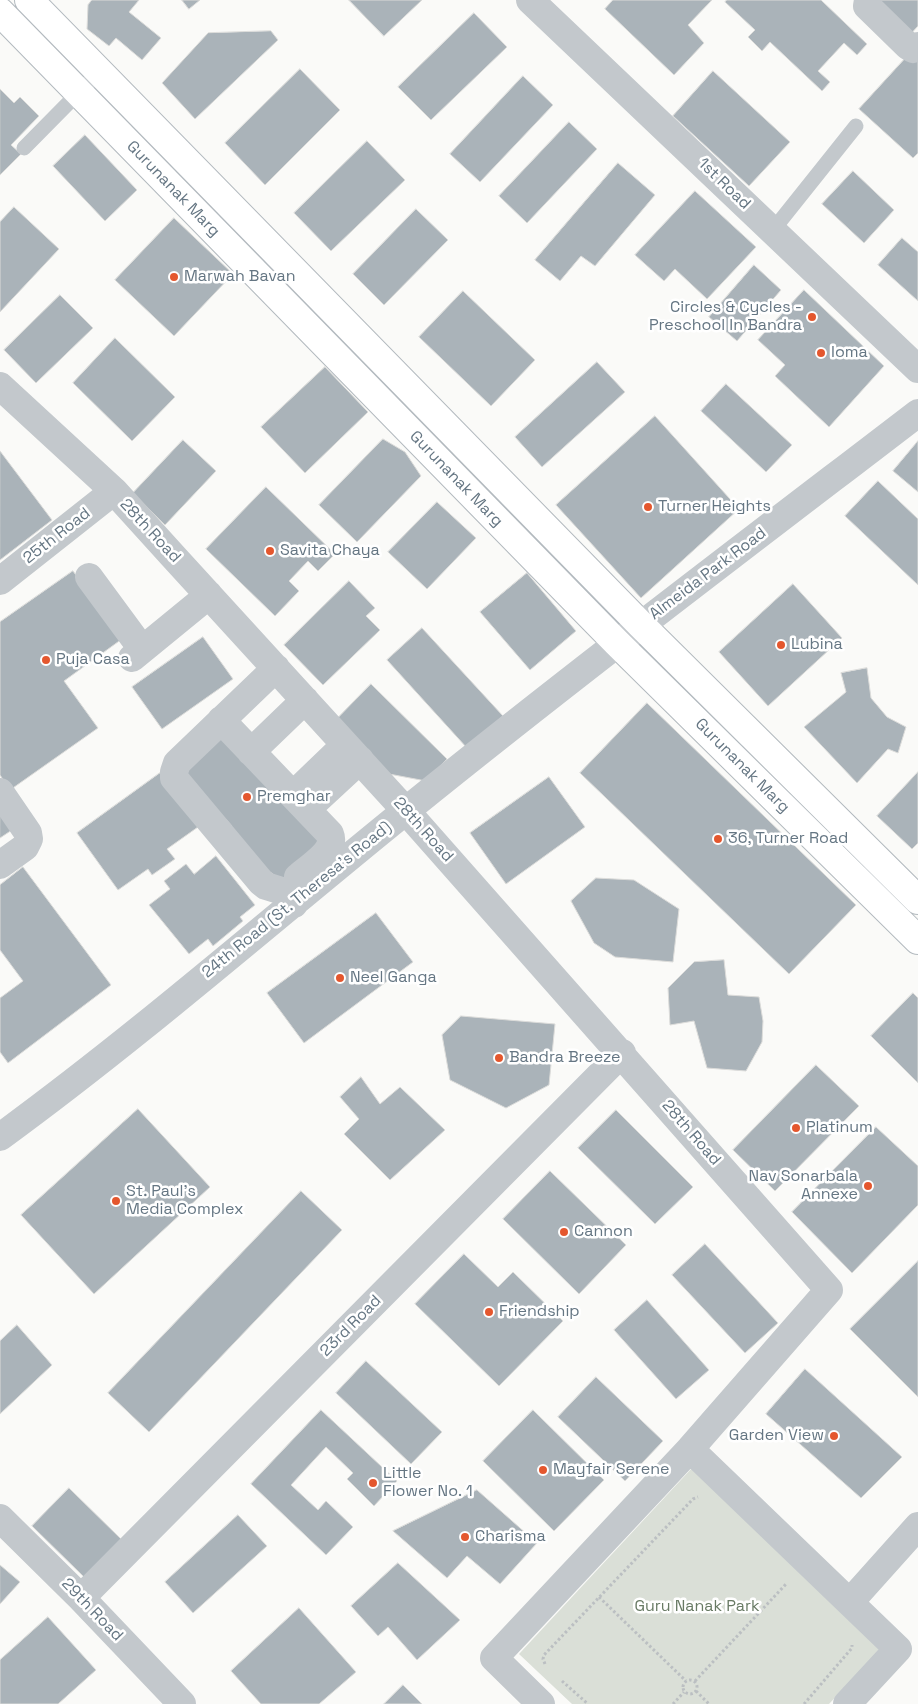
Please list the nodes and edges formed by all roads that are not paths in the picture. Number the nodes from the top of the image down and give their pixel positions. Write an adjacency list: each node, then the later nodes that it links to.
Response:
1 (29, 0): 6 (main road, Gurunanak Marg)
2 (530, 0): 10 (street, 1st Road)
3 (868, 0): 5 (street)
4 (0, 12): 7 (main road, Gurunanak Marg)
5 (918, 46)
6 (99, 72): 7 (lane); 18 (main road, Gurunanak Marg)
7 (79, 92): 9 (lane); 19 (main road, Gurunanak Marg)
8 (856, 126): 10 (lane)
9 (24, 148)
10 (773, 230): 11 (street, 1st Road)
11 (918, 368)
12 (0, 386): 14 (street, 28th Road)
13 (918, 413): 18 (street, Almeida Park Road)
14 (114, 491): 16 (street, 25th Road); 17 (street, 28th Road)
15 (89, 578): 17 (street)
16 (0, 581)
17 (208, 595): 20 (street, 28th Road)
18 (641, 625): 19 (street, Almeida Park Road); 30 (main road, Gurunanak Marg)
19 (617, 643): 27 (street, 24th Road (St. Theresa's Road)); 31 (main road, Gurunanak Marg)
20 (280, 674): 21 (street, 28th Road); 22 (street)
21 (310, 706): 23 (street, 28th Road); 24 (street)
22 (226, 726): 24 (street); 29 (street)
23 (353, 753): 26 (street); 27 (street, 28th Road)
24 (257, 758): 26 (street)
25 (0, 792): 28 (street)
26 (300, 802): 29 (street)
27 (406, 810): 29 (street, 24th Road (St. Theresa's Road)); 32 (street, 28th Road)
28 (0, 865)
29 (288, 898): 33 (street, 24th Road (St. Theresa's Road))
30 (918, 900)
31 (918, 940)
32 (622, 1054): 34 (street, 28th Road); 37 (street, 23rd Road)
33 (0, 1137)
34 (690, 1449): 38 (street); 40 (street)
35 (0, 1518): 37 (street, 29th Road)
36 (918, 1526): 38 (street)
37 (81, 1598): 39 (street, 29th Road)
38 (850, 1602): 41 (street)
39 (182, 1704)
40 (541, 1704)
41 (847, 1704)

